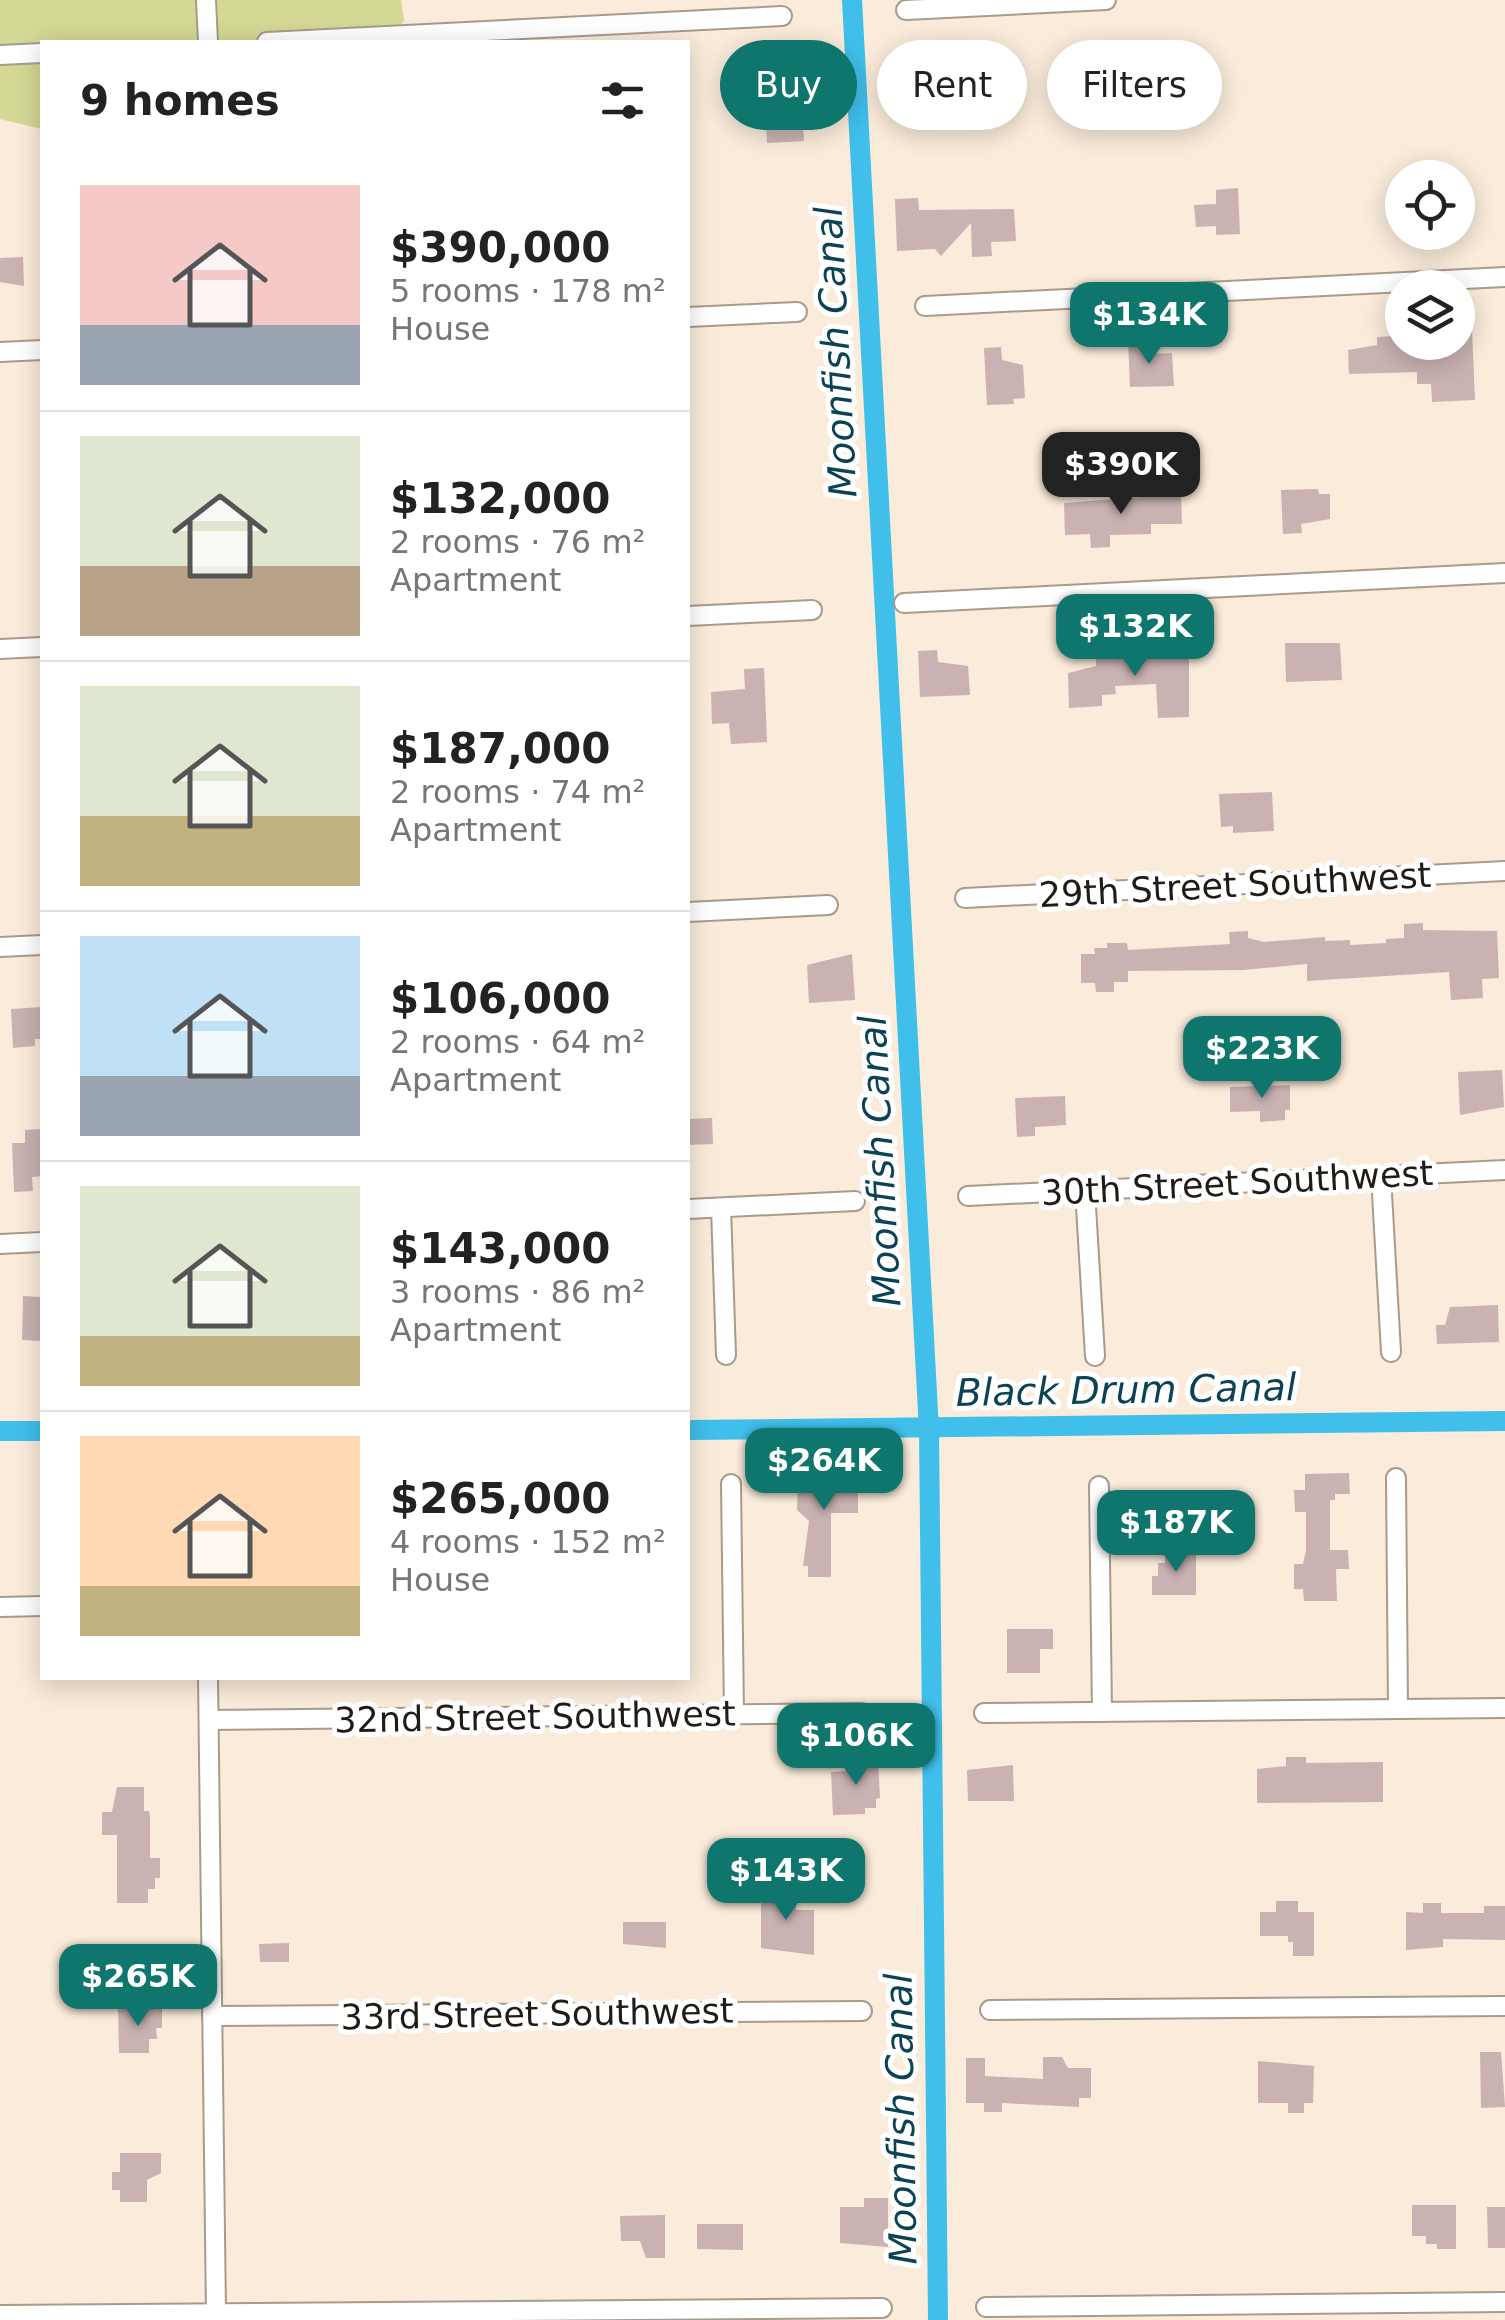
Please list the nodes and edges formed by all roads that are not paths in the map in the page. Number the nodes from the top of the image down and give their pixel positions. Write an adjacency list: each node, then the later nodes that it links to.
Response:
1 (206, 0): 5 (street)
2 (1106, 0): 3 (street)
3 (906, 10)
4 (782, 16): 6 (street)
5 (208, 40)
6 (307, 40)
7 (40, 53): 8 (street)
8 (0, 55)
9 (1505, 277): 10 (street)
10 (925, 306)
11 (797, 312): 12 (street)
12 (690, 317)
13 (40, 350): 14 (street)
14 (0, 352)
15 (1505, 573): 16 (street)
16 (904, 603)
17 (812, 610): 18 (street)
18 (690, 616)
19 (40, 647): 20 (street)
20 (0, 649)
21 (1505, 872): 22 (street, 29th Street Southwest)
22 (966, 898)
23 (828, 905): 24 (street)
24 (690, 912)
25 (40, 945): 26 (street)
26 (0, 947)
27 (1505, 1170): 28 (street, 30th Street Southwest)
28 (1381, 1176): 29 (street, 30th Street Southwest); 36 (street)
29 (1085, 1190): 30 (street, 30th Street Southwest); 38 (street)
30 (968, 1196)
31 (855, 1201): 32 (street)
32 (720, 1208): 33 (street); 37 (street)
33 (690, 1209)
34 (40, 1242): 35 (street)
35 (0, 1244)
36 (1391, 1352)
37 (726, 1355)
38 (1095, 1356)
39 (1396, 1478): 46 (street)
40 (732, 1484): 50 (street)
41 (1100, 1486): 47 (street)
42 (40, 1606): 43 (street)
43 (0, 1607)
44 (208, 1680): 51 (street)
45 (1505, 1708): 46 (street)
46 (1398, 1709): 47 (street)
47 (1102, 1712): 49 (street)
48 (861, 1713): 50 (street, 32nd Street Southwest)
49 (984, 1713)
50 (734, 1714): 51 (street, 32nd Street Southwest)
51 (209, 1720): 55 (street)
52 (1505, 2006): 53 (street)
53 (990, 2010)
54 (862, 2011): 55 (street, 33rd Street Southwest)
55 (212, 2016): 59 (street)
56 (1505, 2302): 57 (street)
57 (986, 2307)
58 (882, 2308): 61 (street)
59 (216, 2312): 60 (street); 61 (street)
60 (0, 2314)
61 (361, 2316)

